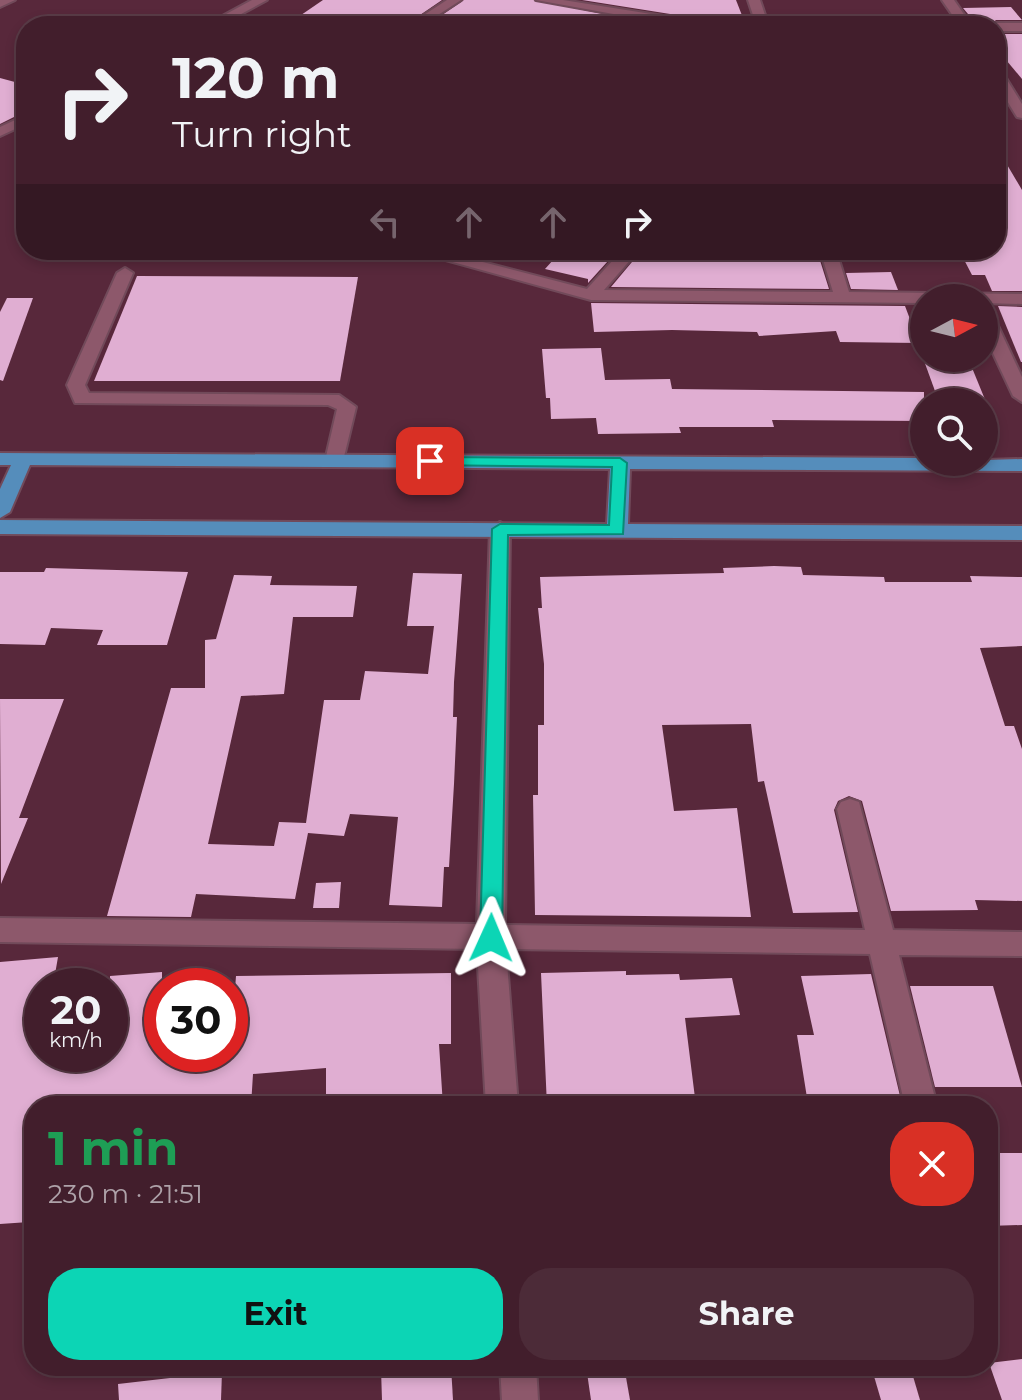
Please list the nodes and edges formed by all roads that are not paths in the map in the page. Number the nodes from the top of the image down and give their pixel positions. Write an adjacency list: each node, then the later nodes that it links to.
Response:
1 (9, 0): 6 (street)
2 (261, 0): 8 (street)
3 (455, 0): 9 (street)
4 (542, 0): 7 (street)
5 (638, 0): 7 (street)
6 (0, 4)
7 (621, 14): 10 (street); 11 (street)
8 (230, 16)
9 (429, 16)
10 (618, 16)
11 (635, 16)
12 (1006, 89): 13 (street)
13 (1022, 114)
14 (456, 260): 18 (street)
15 (622, 260): 18 (street)
16 (831, 260): 19 (street)
17 (125, 273): 27 (street)
18 (591, 295): 19 (street)
19 (842, 295): 20 (street)
20 (910, 296)
21 (998, 298): 22 (street)
22 (1022, 299)
23 (998, 345): 24 (street)
24 (1022, 396)
25 (0, 459): 26 (main road)
26 (23, 459): 27 (main road); 30 (main road)
27 (335, 461): 28 (main road)
28 (620, 463): 29 (main road); 33 (main road)
29 (1022, 465)
30 (0, 512)
31 (0, 527): 32 (main road)
32 (500, 529): 33 (main road); 37 (street)
33 (617, 530): 34 (main road)
34 (1022, 533)
35 (850, 809): 38 (street)
36 (0, 930): 37 (street)
37 (491, 938): 38 (street); 40 (street)
38 (882, 942): 39 (street); 41 (street)
39 (1022, 944)
40 (501, 1096)
41 (919, 1096)
42 (519, 1376): 43 (street)
43 (520, 1400)

